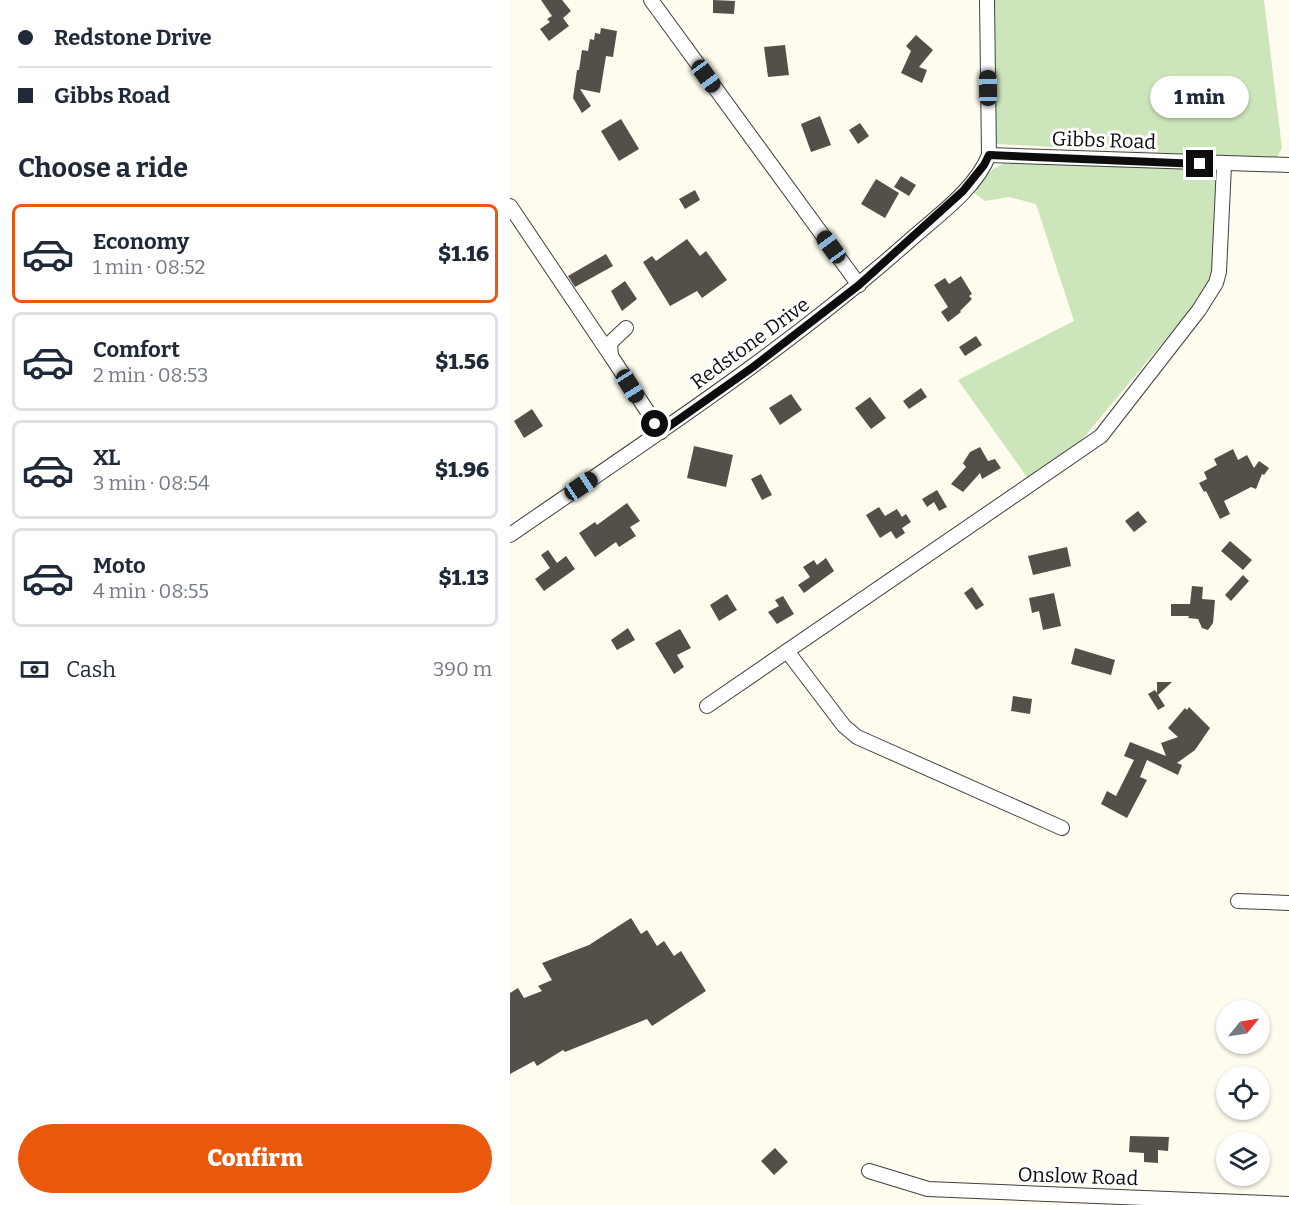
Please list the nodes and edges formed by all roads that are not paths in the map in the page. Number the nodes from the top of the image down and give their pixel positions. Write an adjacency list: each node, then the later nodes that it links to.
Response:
1 (651, 0): 7 (street)
2 (987, 0): 3 (street)
3 (989, 155): 4 (street, Gibbs Road); 7 (street, Redstone Drive)
4 (1224, 165): 5 (street, Gibbs Road); 12 (street)
5 (1289, 165)
6 (510, 206): 9 (street)
7 (859, 285): 10 (street, Redstone Drive)
8 (626, 328): 9 (street)
9 (611, 356): 10 (street)
10 (661, 432): 11 (street, Redstone Drive)
11 (510, 536)
12 (787, 651): 13 (street); 14 (street)
13 (707, 706)
14 (1062, 828)
15 (1238, 901): 16 (street)
16 (1289, 903)
17 (869, 1171): 18 (street, Onslow Road)
18 (1289, 1204)

